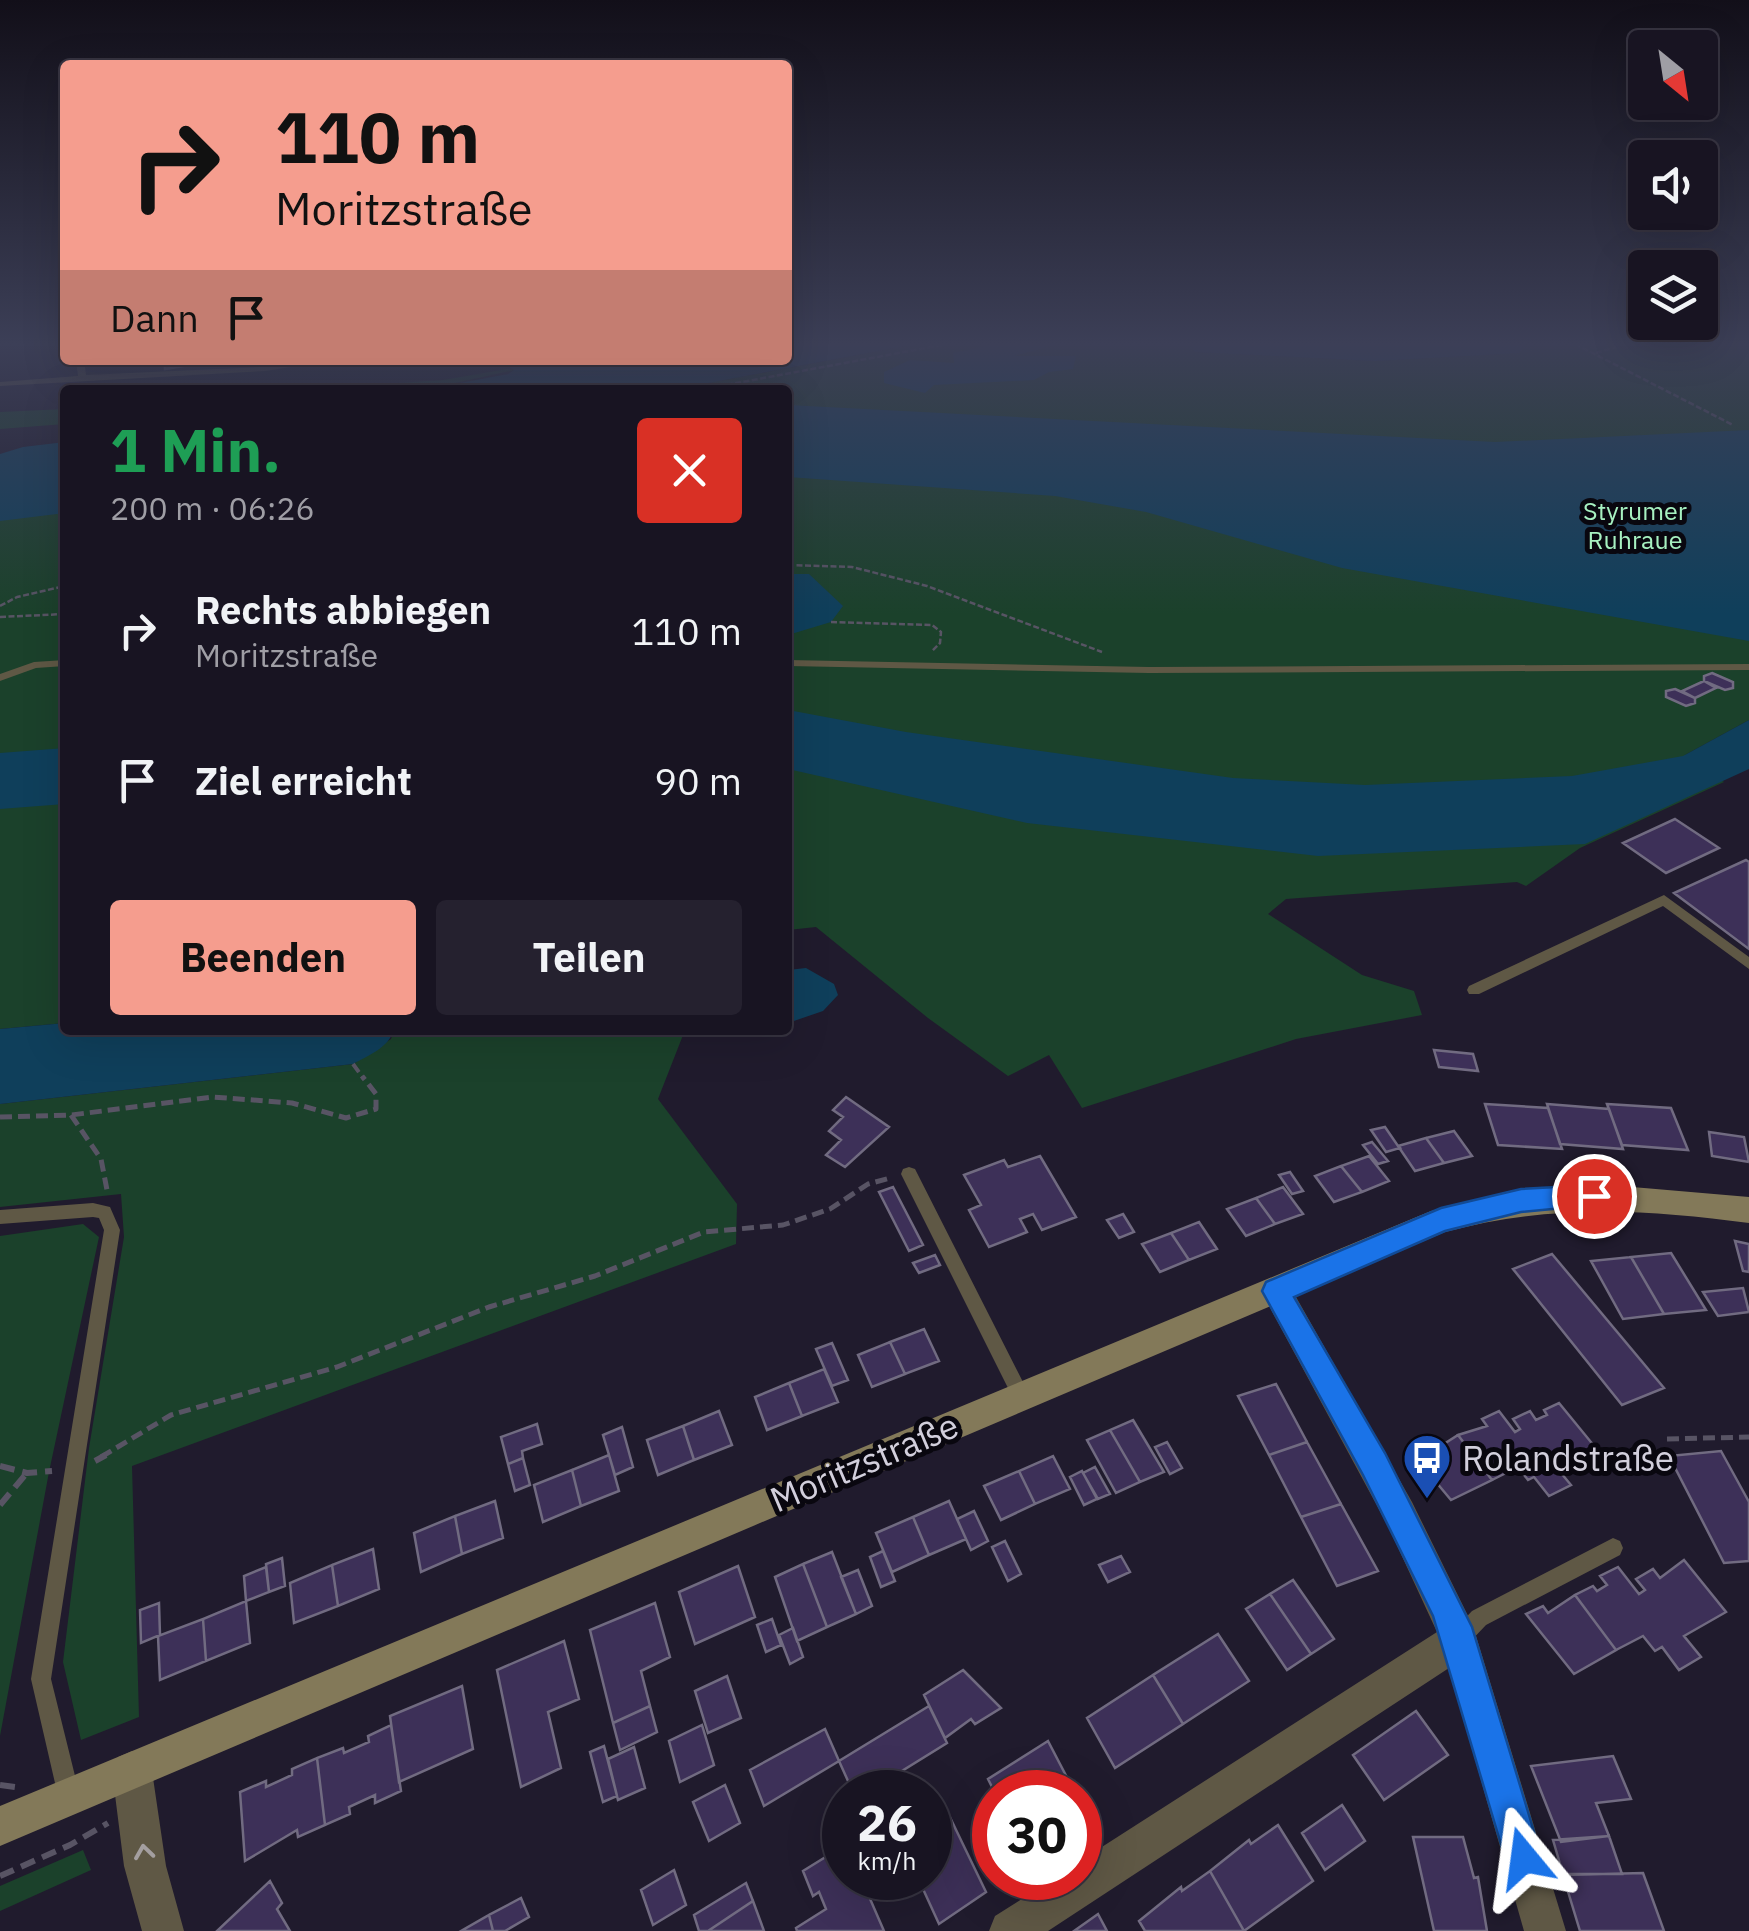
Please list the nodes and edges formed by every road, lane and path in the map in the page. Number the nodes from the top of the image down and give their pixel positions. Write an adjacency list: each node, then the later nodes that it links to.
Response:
1 (792, 565): 11 (path)
2 (60, 587): 3 (path)
3 (0, 606)
4 (60, 614): 5 (path)
5 (0, 617)
6 (830, 622): 9 (path)
7 (60, 663): 12 (lane)
8 (792, 663): 9 (lane)
9 (920, 663): 11 (lane)
10 (1749, 667): 11 (lane)
11 (1149, 670)
12 (0, 678)
13 (1749, 964): 14 (lane)
14 (1474, 990)
15 (353, 1064): 16 (path)
16 (71, 1115): 17 (path); 20 (path)
17 (0, 1117)
18 (909, 1174): 23 (lane); 27 (path)
19 (1749, 1210): 22 (main road, Moritzstraße)
20 (104, 1212): 21 (lane); 27 (lane)
21 (0, 1217)
22 (1276, 1291): 23 (main road, Moritzstraße); 31 (street)
23 (1021, 1396): 32 (main road, Moritzstraße)
24 (1749, 1437): 25 (path)
25 (1667, 1439)
26 (0, 1466): 28 (path)
27 (73, 1467): 28 (path); 33 (lane)
28 (27, 1473): 29 (path)
29 (0, 1505)
30 (1613, 1548): 31 (lane)
31 (1460, 1639): 36 (street); 37 (street)
32 (132, 1771): 33 (main road, Moritzstraße); 35 (street, one-way to 32)
33 (69, 1797): 34 (main road, Moritzstraße)
34 (0, 1826)
35 (163, 1931)
36 (1010, 1931)
37 (1545, 1931)

